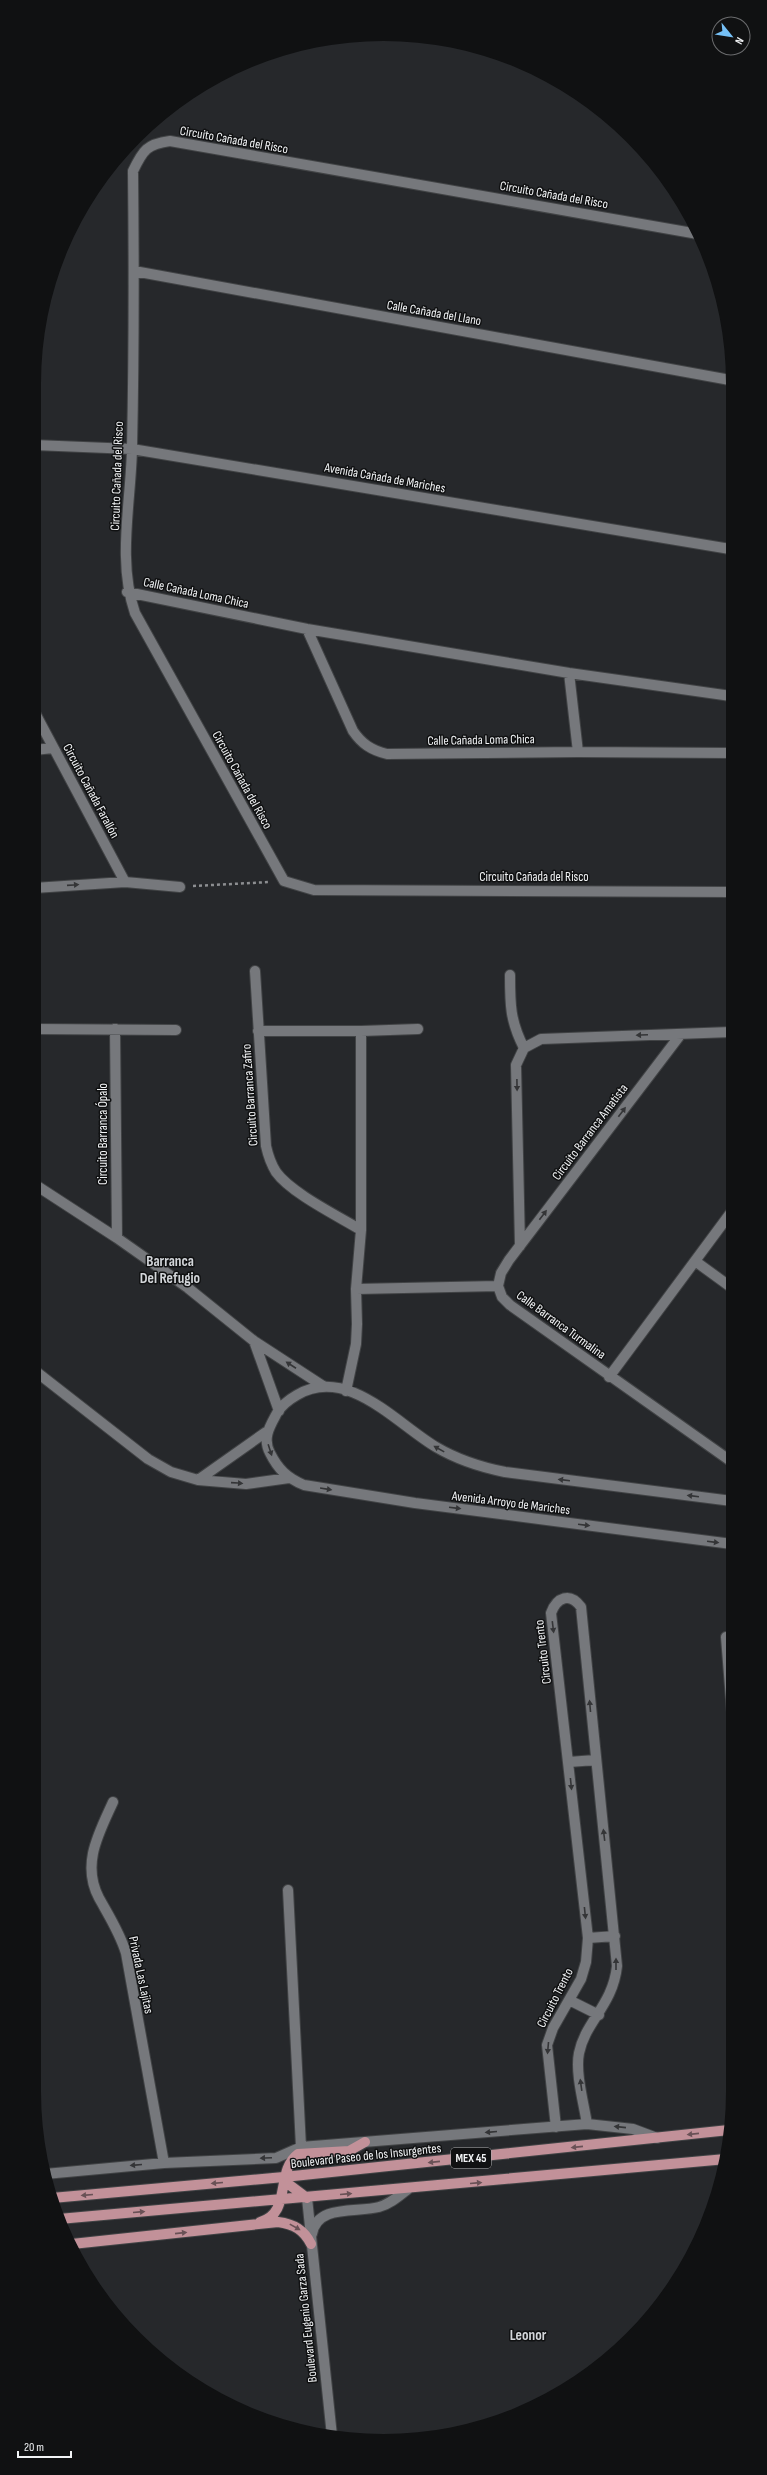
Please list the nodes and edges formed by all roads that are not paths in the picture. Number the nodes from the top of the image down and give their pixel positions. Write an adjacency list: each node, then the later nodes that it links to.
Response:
1 (691, 233): 2 (street, Circuito Cañada del Risco)
2 (134, 271): 3 (street, Calle Cañada del Llano); 5 (street, Circuito Cañada del Risco)
3 (726, 379)
4 (41, 445): 5 (street, Avenida Cañada de Mariches)
5 (132, 449): 6 (street, Avenida Cañada de Mariches); 7 (street, Circuito Cañada del Risco)
6 (726, 548)
7 (127, 592): 8 (street, Calle Cañada Loma Chica); 19 (street, Circuito Cañada del Risco)
8 (307, 629): 9 (street, Calle Cañada Loma Chica); 14 (street, Calle Cañada Loma Chica)
9 (569, 673): 10 (street, Calle Cañada Loma Chica); 14 (street)
10 (726, 695)
11 (41, 724): 12 (street, Circuito Cañada Farallón)
12 (54, 748): 13 (street); 16 (street, Circuito Cañada Farallón)
13 (41, 749)
14 (578, 752): 15 (street, Calle Cañada Loma Chica)
15 (726, 753)
16 (125, 882): 17 (street); 18 (street, one-way to 16)
17 (180, 887)
18 (41, 888)
19 (726, 892)
20 (255, 971): 26 (street, Circuito Barranca Zafiro)
21 (510, 975): 30 (street)
22 (41, 1029): 23 (street)
23 (115, 1029): 25 (street); 34 (street, Circuito Barranca Ópalo)
24 (418, 1029): 27 (street, Circuito Barranca Zafiro)
25 (176, 1030)
26 (258, 1031): 27 (street, Circuito Barranca Zafiro); 33 (street, Circuito Barranca Zafiro)
27 (361, 1031): 33 (street)
28 (726, 1032): 29 (street)
29 (681, 1034): 30 (street, one-way to 30); 35 (street, Circuito Barranca Amatista, one-way to 29)
30 (524, 1048): 35 (street, one-way to 35)
31 (41, 1189): 34 (street)
32 (726, 1219): 36 (street)
33 (361, 1230): 39 (street)
34 (117, 1238): 40 (street)
35 (520, 1246): 38 (street, Circuito Barranca Amatista)
36 (695, 1261): 37 (street); 42 (street)
37 (726, 1284)
38 (498, 1286): 39 (street); 42 (street, Calle Barranca Turmalina)
39 (356, 1289): 44 (street)
40 (254, 1341): 43 (street, one-way to 40); 45 (street)
41 (41, 1375): 49 (street)
42 (609, 1377): 47 (street, Calle Barranca Turmalina)
43 (323, 1386): 44 (street); 45 (street)
44 (346, 1391): 50 (street, one-way to 44)
45 (278, 1411): 46 (street)
46 (266, 1432): 48 (street, one-way to 48); 49 (street)
47 (726, 1458)
48 (289, 1478): 49 (street, one-way to 48); 51 (street, Avenida Arroyo de Mariches, one-way to 51)
49 (198, 1480)
50 (726, 1500)
51 (726, 1543)
52 (595, 1760): 53 (street); 53 (street, Circuito Trento, one-way to 53); 56 (street, Circuito Trento, one-way to 52)
53 (569, 1762): 57 (street, Circuito Trento, one-way to 57)
54 (113, 1802): 67 (street, Privada Las Lajitas)
55 (288, 1890): 65 (street)
56 (615, 1936): 57 (street); 59 (street, Circuito Trento, one-way to 56)
57 (588, 1938): 58 (street, Circuito Trento)
58 (569, 2000): 59 (street); 61 (street, Circuito Trento, one-way to 61)
59 (599, 2015): 60 (street, Circuito Trento, one-way to 59)
60 (587, 2124): 61 (street); 63 (street, one-way to 60)
61 (556, 2127): 64 (street, one-way to 64)
62 (723, 2131): 63 (main road, Boulevard Paseo de los Insurgentes / MEX 45, one-way to 63)
63 (658, 2138): 69 (main road, Boulevard Paseo de los Insurgentes / MEX 45, one-way to 69)
64 (365, 2142): 65 (street); 69 (main road)
65 (301, 2147): 67 (street, one-way to 67)
66 (719, 2159): 70 (main road, MEX 45, one-way to 66)
67 (164, 2163): 68 (street, one-way to 68)
68 (51, 2173)
69 (284, 2177): 71 (main road, Boulevard Paseo de los Insurgentes / MEX 45, one-way to 71); 72 (main road); 73 (main road)
70 (408, 2189): 72 (main road, MEX 45, one-way to 70); 77 (street)
71 (58, 2197)
72 (307, 2198): 73 (main road, MEX 45); 77 (street, Boulevard Eugenio Garza Sada)
73 (281, 2200): 74 (main road, MEX 45, one-way to 73); 75 (main road)
74 (65, 2218)
75 (243, 2227): 76 (main road, one-way to 75); 77 (main road, one-way to 77)
76 (76, 2244)
77 (311, 2244): 78 (street, Boulevard Eugenio Garza Sada)
78 (331, 2430)

